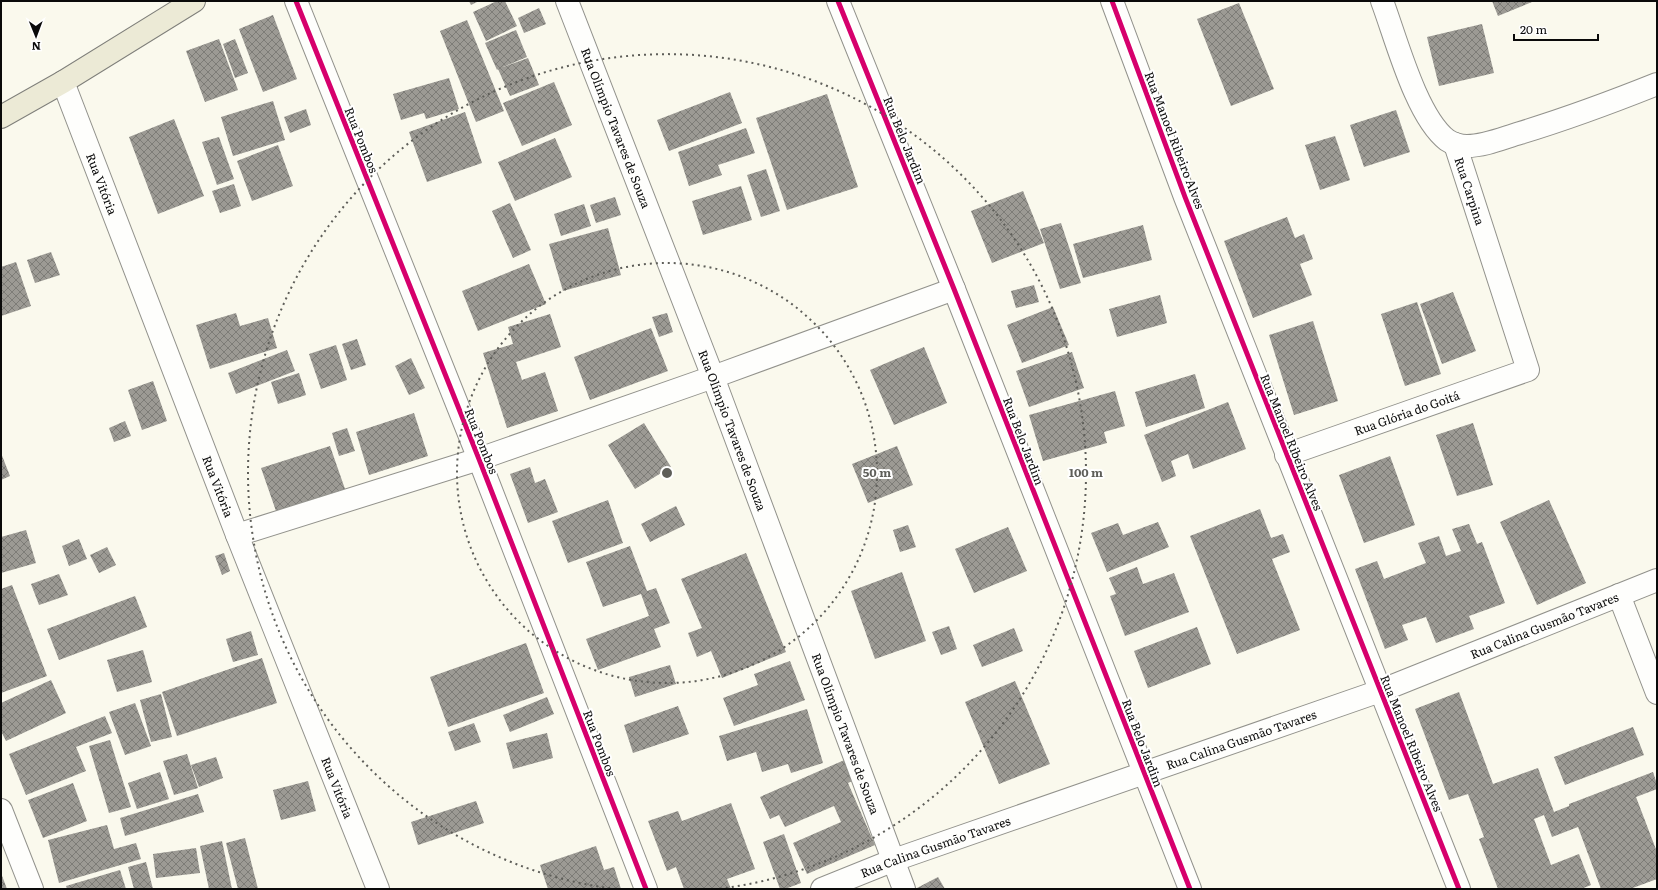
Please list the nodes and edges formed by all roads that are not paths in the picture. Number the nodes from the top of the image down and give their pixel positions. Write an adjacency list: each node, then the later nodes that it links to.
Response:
1 (194, 1): 7 (main road)
2 (296, 1): 15 (street, Rua Pombos)
3 (567, 1): 13 (street, Rua Olímpio Tavares de Souza)
4 (838, 1): 11 (street, Rua Belo Jardim)
5 (1382, 1): 10 (street, Rua Carpina)
6 (1116, 2): 14 (street, Rua Manoel Ribeiro Alves)
7 (63, 82): 9 (main road); 16 (street, Rua Vitória)
8 (1657, 84): 10 (street)
9 (1, 117)
10 (1455, 144): 12 (street, Rua Carpina)
11 (954, 289): 13 (street); 21 (street, Rua Belo Jardim)
12 (1528, 370): 14 (street, Rua Glória do Goitá)
13 (713, 377): 15 (street); 23 (street, Rua Olímpio Tavares de Souza)
14 (1286, 455): 19 (street, Rua Manoel Ribeiro Alves)
15 (479, 459): 16 (street); 26 (street, Rua Pombos)
16 (237, 535): 25 (street, Rua Vitória)
17 (1657, 580): 18 (street, Rua Calina Gusmão Tavares)
18 (1619, 595): 19 (street, Rua Calina Gusmão Tavares); 20 (street)
19 (1380, 691): 21 (street, Rua Calina Gusmão Tavares); 30 (street, Rua Manoel Ribeiro Alves)
20 (1657, 693)
21 (1144, 773): 23 (street, Rua Calina Gusmão Tavares); 29 (street, Rua Belo Jardim)
22 (1, 810): 24 (street)
23 (894, 860): 27 (street, Rua Calina Gusmão Tavares); 28 (street, Rua Olímpio Tavares de Souza)
24 (32, 889)
25 (378, 889)
26 (646, 889)
27 (822, 889)
28 (904, 889)
29 (1190, 889)
30 (1459, 889)

